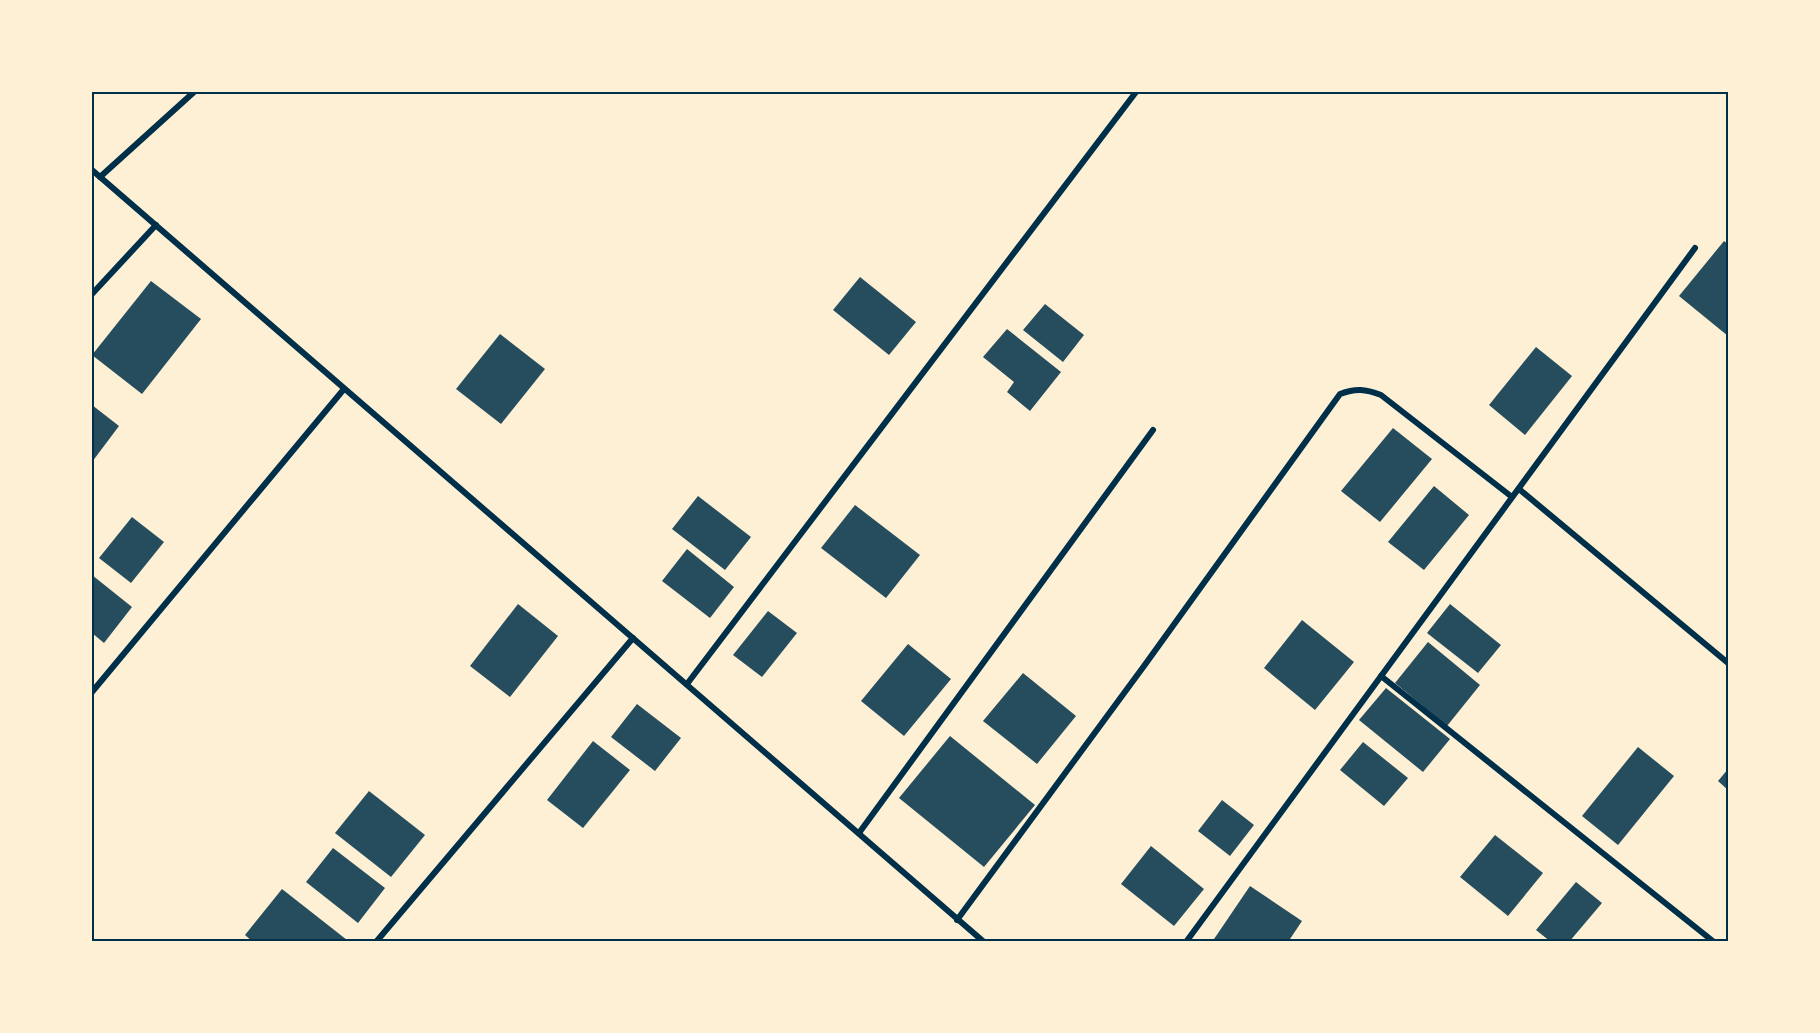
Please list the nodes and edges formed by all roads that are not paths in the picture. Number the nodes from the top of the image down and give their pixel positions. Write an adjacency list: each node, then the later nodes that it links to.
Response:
1 (194, 92): 4 (street)
2 (1136, 92): 15 (street)
3 (92, 170): 4 (street)
4 (100, 177): 5 (street)
5 (156, 225): 7 (street); 8 (street)
6 (1695, 248): 10 (street)
7 (92, 294)
8 (344, 389): 12 (street); 16 (street)
9 (1153, 430): 17 (street)
10 (1519, 489): 11 (street); 13 (street)
11 (1512, 498): 14 (street); 18 (street)
12 (633, 638): 15 (street); 19 (street)
13 (1728, 663)
14 (1381, 676): 21 (street); 22 (street)
15 (687, 684): 17 (street)
16 (92, 692)
17 (859, 833): 18 (street)
18 (957, 920): 20 (street)
19 (376, 942)
20 (984, 942)
21 (1186, 942)
22 (1714, 942)

